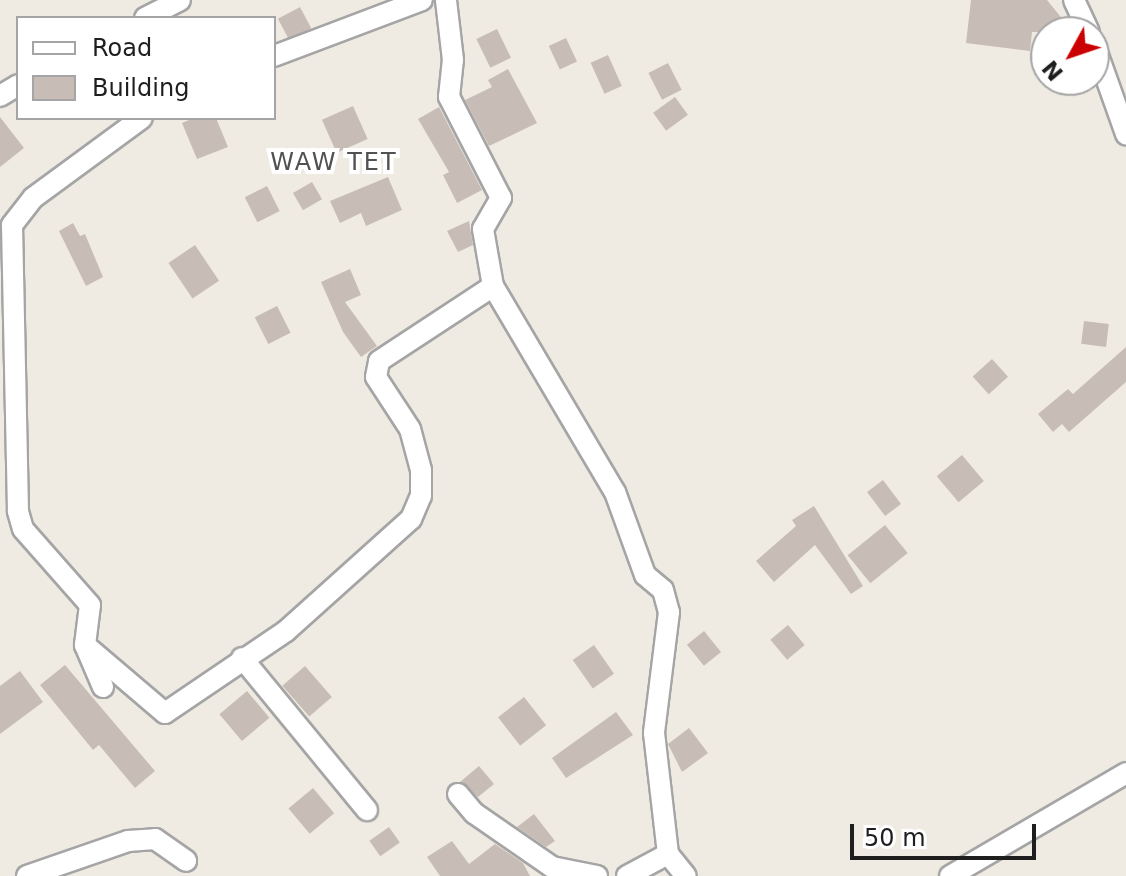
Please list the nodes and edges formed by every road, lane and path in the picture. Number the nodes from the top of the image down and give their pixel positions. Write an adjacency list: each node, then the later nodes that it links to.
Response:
1 (180, 0): 4 (street)
2 (422, 0): 3 (street); 5 (street)
3 (448, 4): 10 (street)
4 (149, 16)
5 (276, 55)
6 (1110, 89): 8 (street)
7 (139, 120): 9 (street)
8 (1126, 134)
9 (6, 218): 11 (street)
10 (493, 286): 13 (street); 18 (street)
11 (7, 403): 12 (street)
12 (85, 645): 13 (street); 14 (street)
13 (242, 658): 17 (street)
14 (103, 687)
15 (1126, 773): 24 (street)
16 (458, 794): 21 (street)
17 (367, 810)
18 (668, 854): 22 (street); 23 (street)
19 (186, 861): 20 (street)
20 (27, 876)
21 (597, 876)
22 (627, 876)
23 (686, 876)
24 (950, 876)

